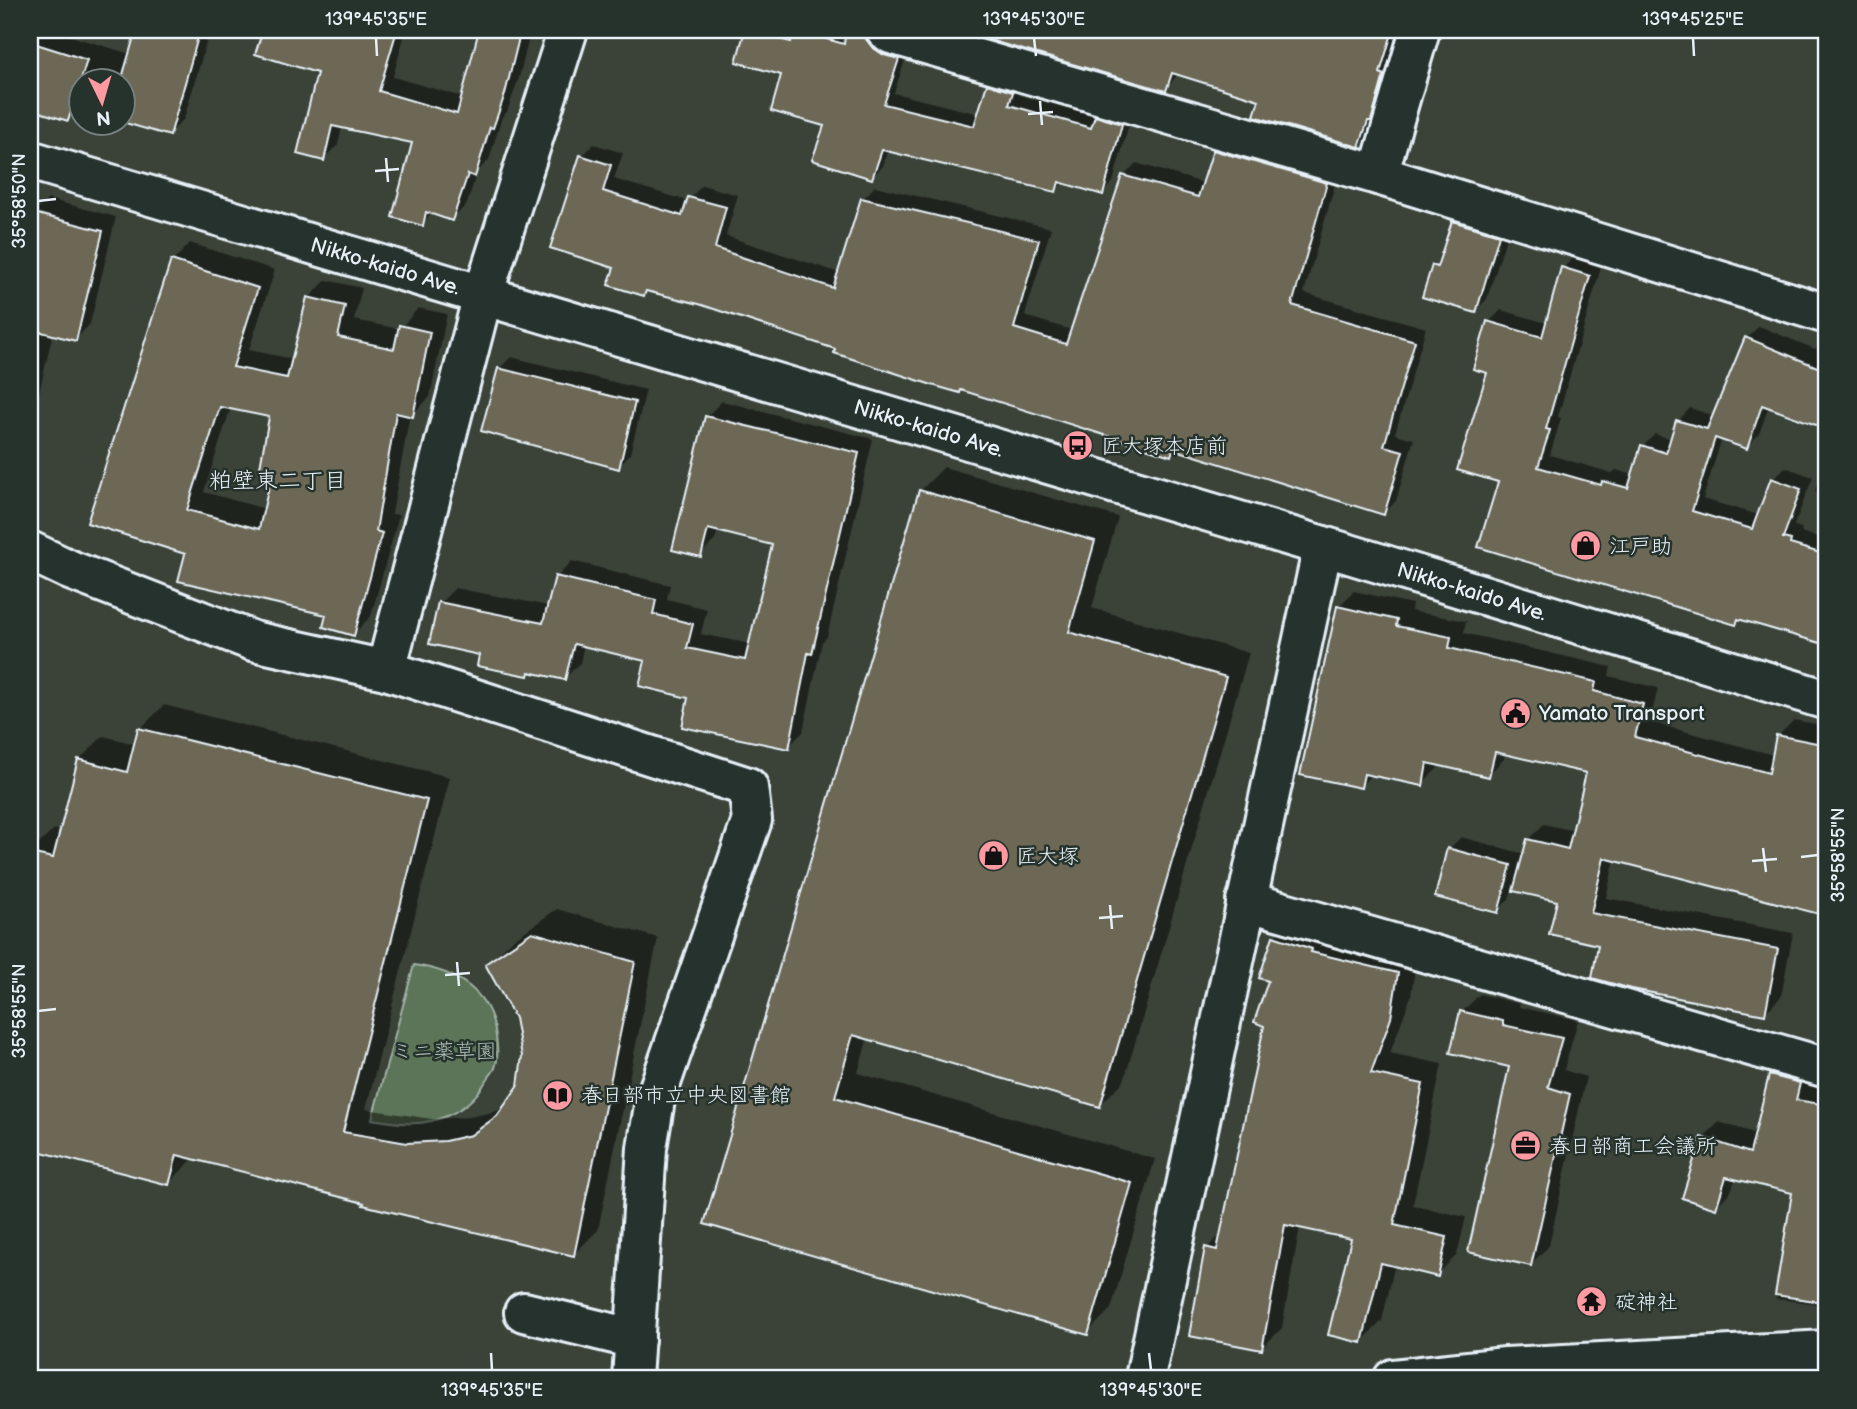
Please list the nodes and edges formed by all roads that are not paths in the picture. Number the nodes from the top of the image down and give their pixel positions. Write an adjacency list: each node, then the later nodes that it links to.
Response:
1 (568, 30): 6 (street)
2 (886, 30): 5 (street)
3 (1420, 30): 5 (street)
4 (30, 160): 6 (street, Nikko-kaido Ave.)
5 (1378, 175): 7 (street)
6 (483, 295): 8 (street, Nikko-kaido Ave.); 10 (street)
7 (1827, 314)
8 (1323, 546): 11 (street, Nikko-kaido Ave.); 12 (street)
9 (30, 551): 10 (street)
10 (386, 670): 15 (street)
11 (1827, 700)
12 (1246, 901): 13 (street); 18 (street)
13 (1827, 1068)
14 (524, 1312): 15 (street)
15 (635, 1339): 17 (street)
16 (1827, 1350): 19 (street)
17 (632, 1379)
18 (1142, 1379)
19 (1393, 1379)

